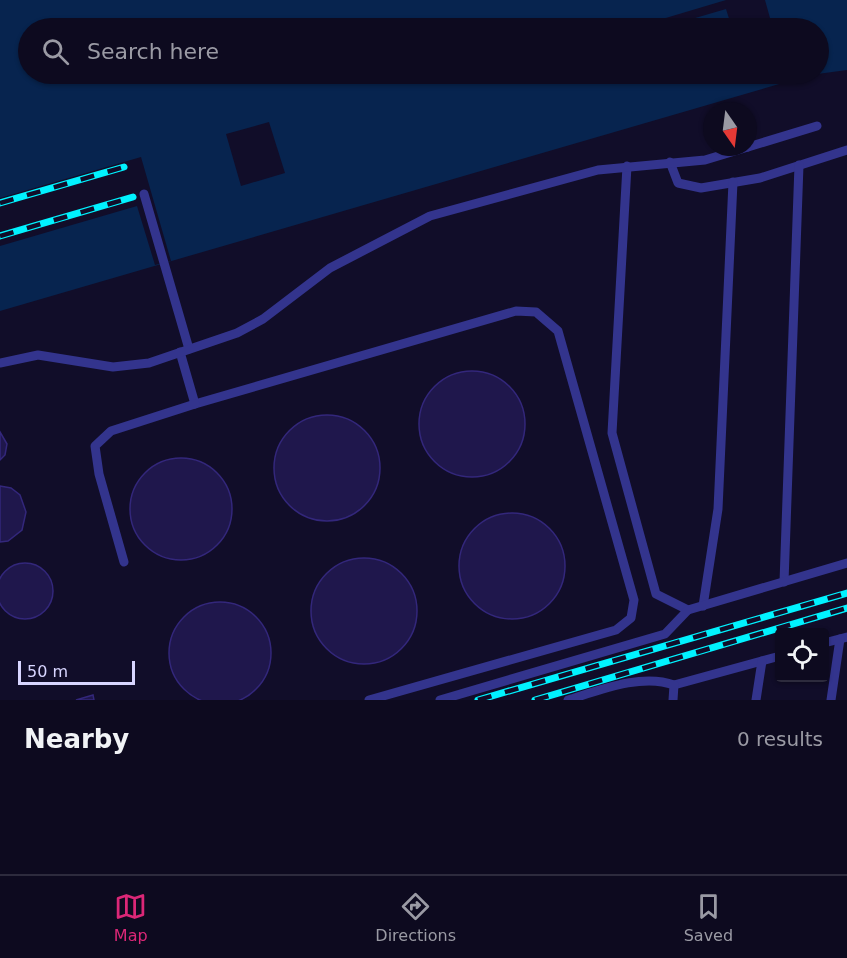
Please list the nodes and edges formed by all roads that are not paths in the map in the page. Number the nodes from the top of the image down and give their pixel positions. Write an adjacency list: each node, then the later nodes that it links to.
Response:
1 (817, 126): 2 (lane)
2 (757, 144)
3 (847, 150): 6 (lane)
4 (718, 156): 5 (lane)
5 (670, 162): 7 (lane); 8 (lane)
6 (799, 165): 8 (lane); 15 (lane)
7 (627, 166): 10 (lane); 17 (lane)
8 (733, 182): 16 (lane)
9 (144, 194): 10 (lane)
10 (184, 350): 11 (lane); 12 (lane)
11 (0, 363)
12 (195, 404): 13 (lane); 23 (lane)
13 (124, 562)
14 (847, 563): 15 (lane)
15 (784, 582): 16 (lane)
16 (703, 606): 17 (lane)
17 (688, 610): 24 (lane)
18 (844, 638): 19 (lane); 28 (lane)
19 (829, 642)
20 (775, 657): 21 (lane)
21 (762, 661): 22 (lane); 27 (lane)
22 (674, 686): 25 (lane); 26 (lane)
23 (369, 700)
24 (440, 700)
25 (568, 700)
26 (673, 700)
27 (756, 700)
28 (831, 700)

